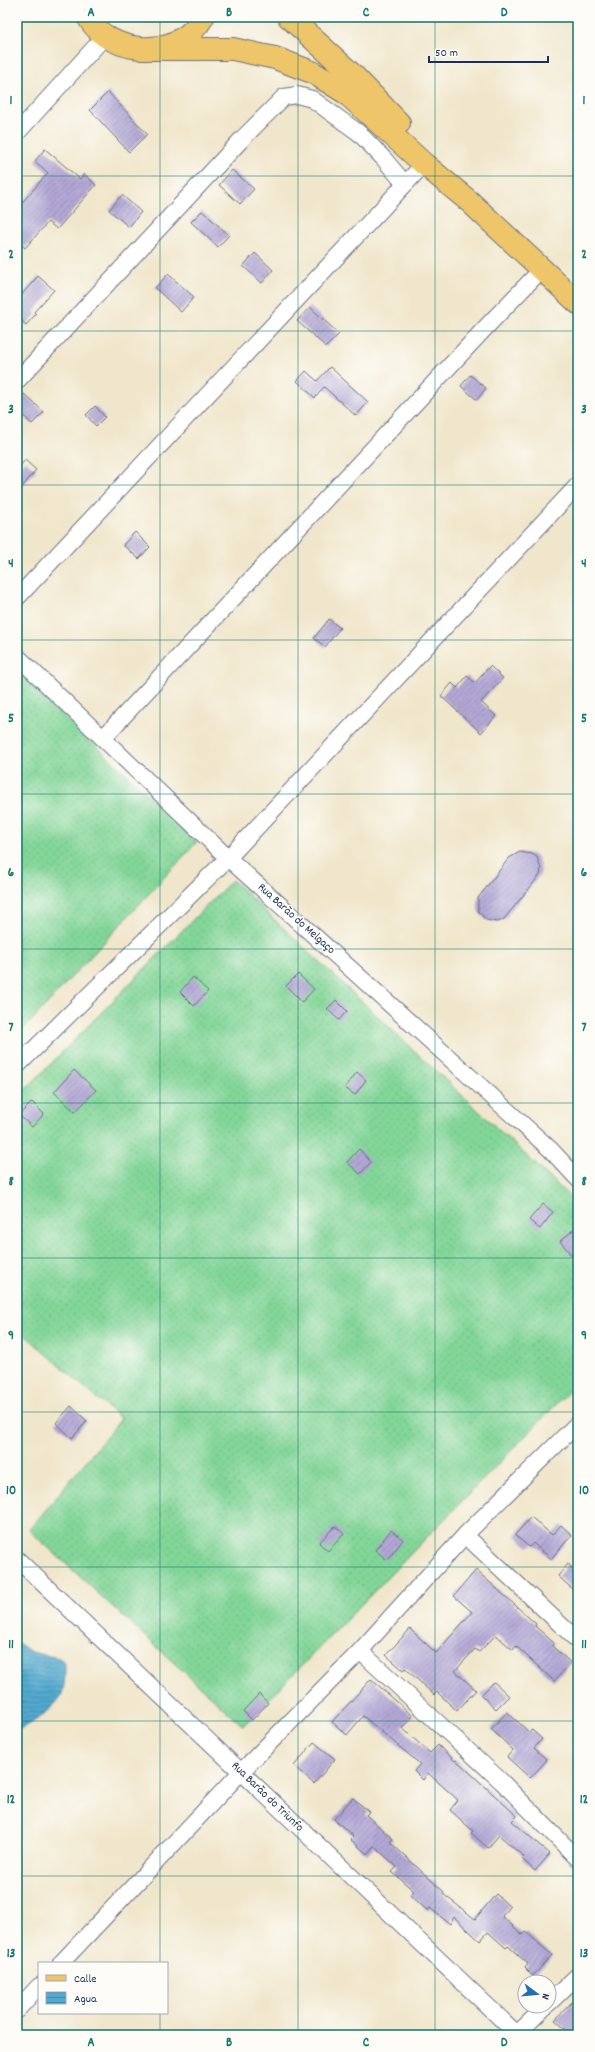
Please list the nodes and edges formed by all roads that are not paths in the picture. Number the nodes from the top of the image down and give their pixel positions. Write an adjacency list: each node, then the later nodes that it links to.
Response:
1 (203, 17): 4 (main road)
2 (289, 17): 8 (main road)
3 (92, 23): 4 (main road); 5 (street)
4 (142, 49): 6 (main road)
5 (17, 133)
6 (424, 164): 7 (street); 8 (main road)
7 (405, 184): 11 (street); 13 (street)
8 (470, 202): 9 (main road)
9 (542, 269): 10 (main road); 15 (street)
10 (578, 303)
11 (17, 381)
12 (578, 485): 16 (street)
13 (17, 598)
14 (17, 656): 15 (street, Rua Barão do Melgaço)
15 (103, 738): 16 (street, Rua Barão do Melgaço)
16 (228, 858): 17 (street); 18 (street, Rua Barão do Melgaço)
17 (17, 1066)
18 (578, 1179)
19 (578, 1423): 20 (street)
20 (465, 1535): 22 (street); 23 (street)
21 (17, 1559): 24 (street, Rua Barão do Triunfo)
22 (578, 1641)
23 (360, 1651): 24 (street); 25 (street)
24 (241, 1772): 26 (street); 32 (street, Rua Barão do Triunfo)
25 (578, 1859)
26 (62, 1962)
27 (578, 1975): 29 (street)
28 (38, 1987): 30 (street)
29 (557, 1995)
30 (17, 2010)
31 (538, 2014): 32 (street)
32 (517, 2035)

